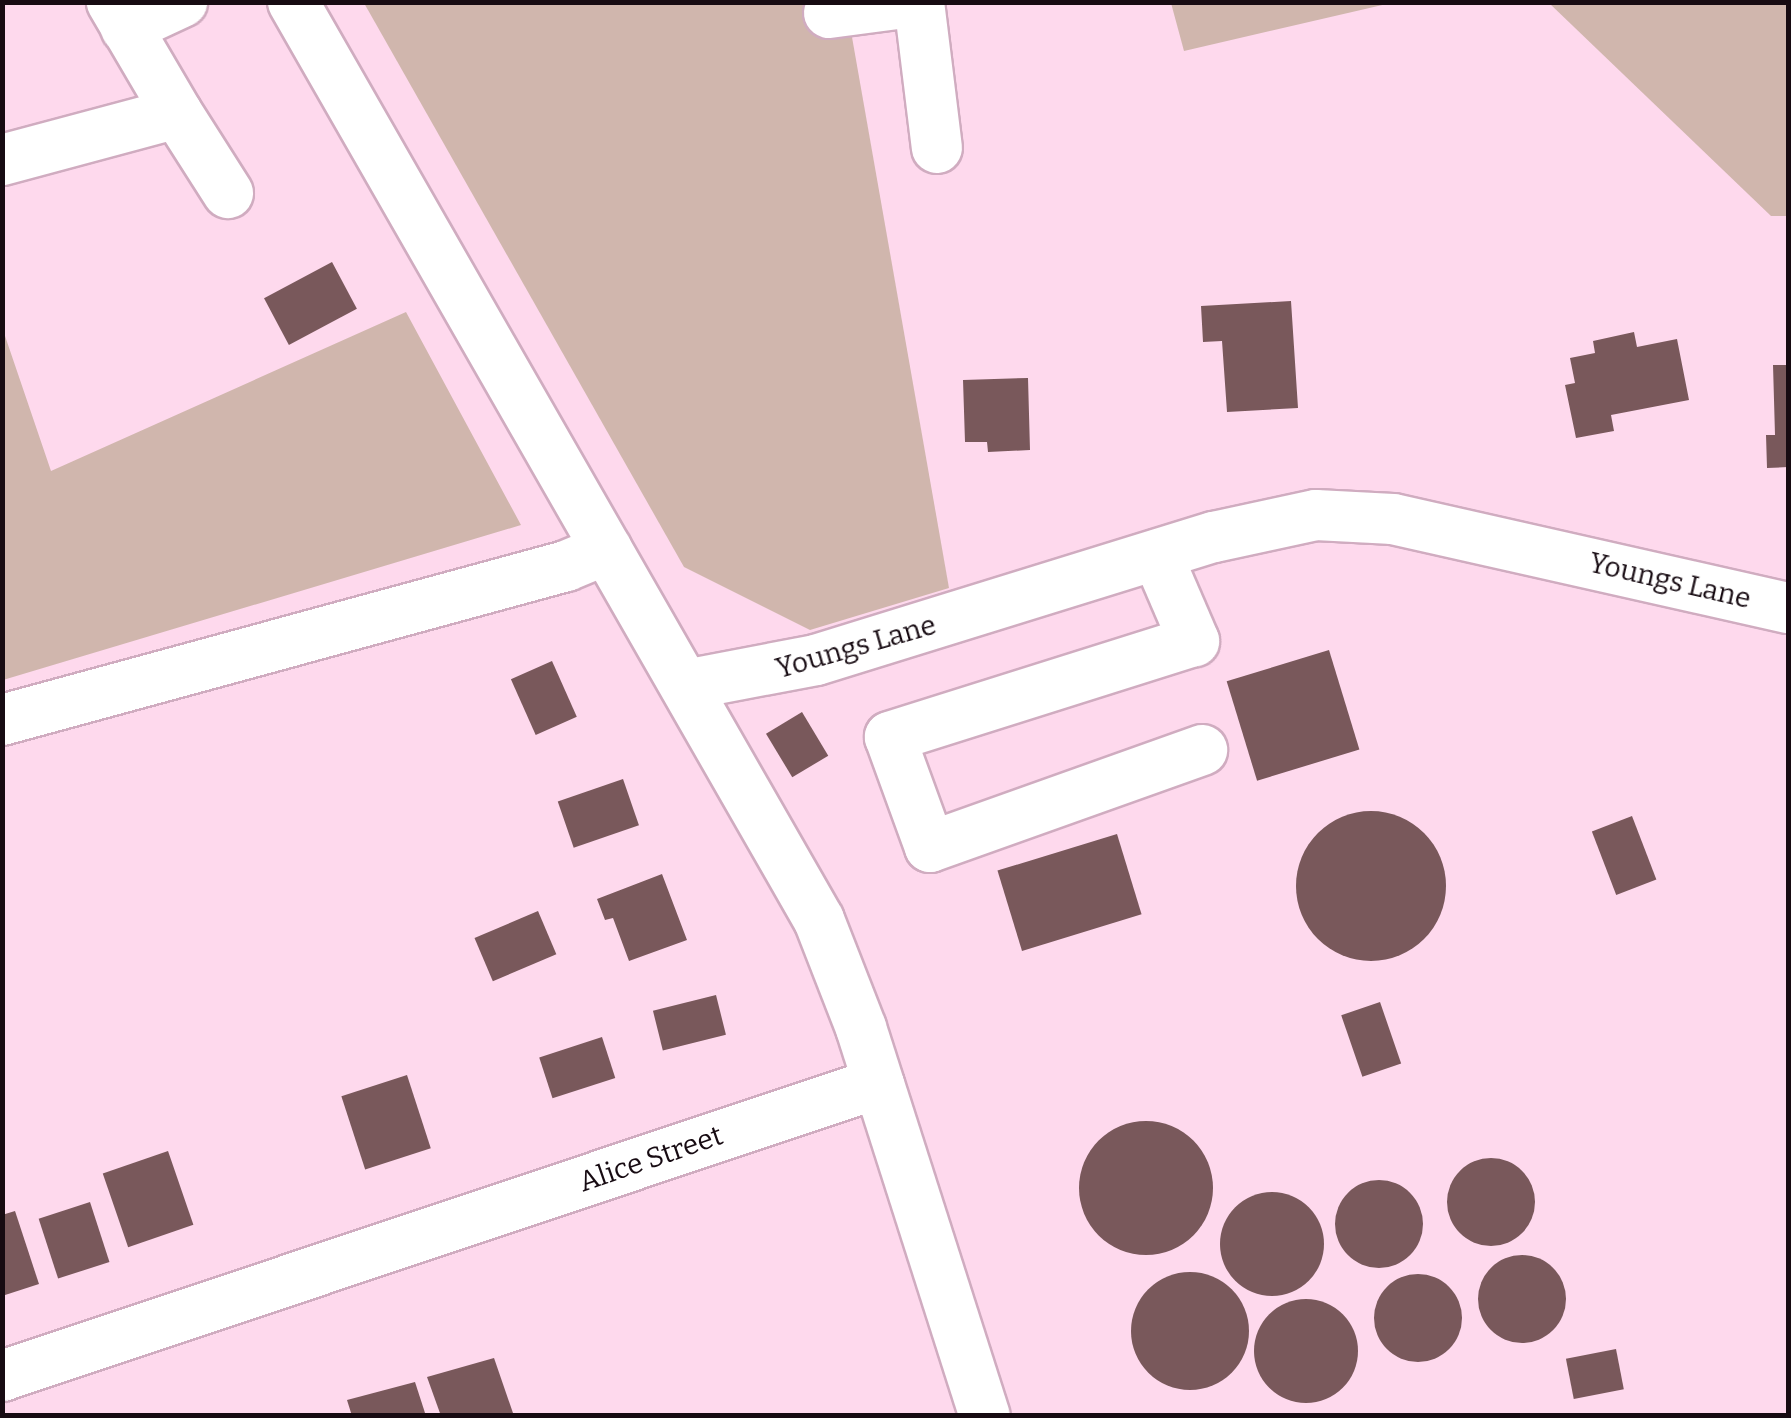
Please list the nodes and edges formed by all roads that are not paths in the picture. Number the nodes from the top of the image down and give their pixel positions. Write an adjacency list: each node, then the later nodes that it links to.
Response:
1 (182, 2): 5 (street)
2 (293, 2): 10 (street)
3 (915, 2): 4 (street); 7 (street)
4 (829, 12)
5 (119, 15): 6 (street)
6 (176, 113): 8 (street); 9 (street)
7 (937, 148)
8 (2, 160)
9 (228, 194)
10 (607, 549): 13 (street); 14 (street)
11 (1157, 555): 12 (street, Youngs Lane); 13 (street, Youngs Lane); 15 (street)
12 (1788, 608)
13 (685, 684): 16 (street)
14 (2, 720)
15 (1202, 750)
16 (878, 1083): 17 (street, Alice Street); 18 (street)
17 (2, 1376)
18 (986, 1416)

